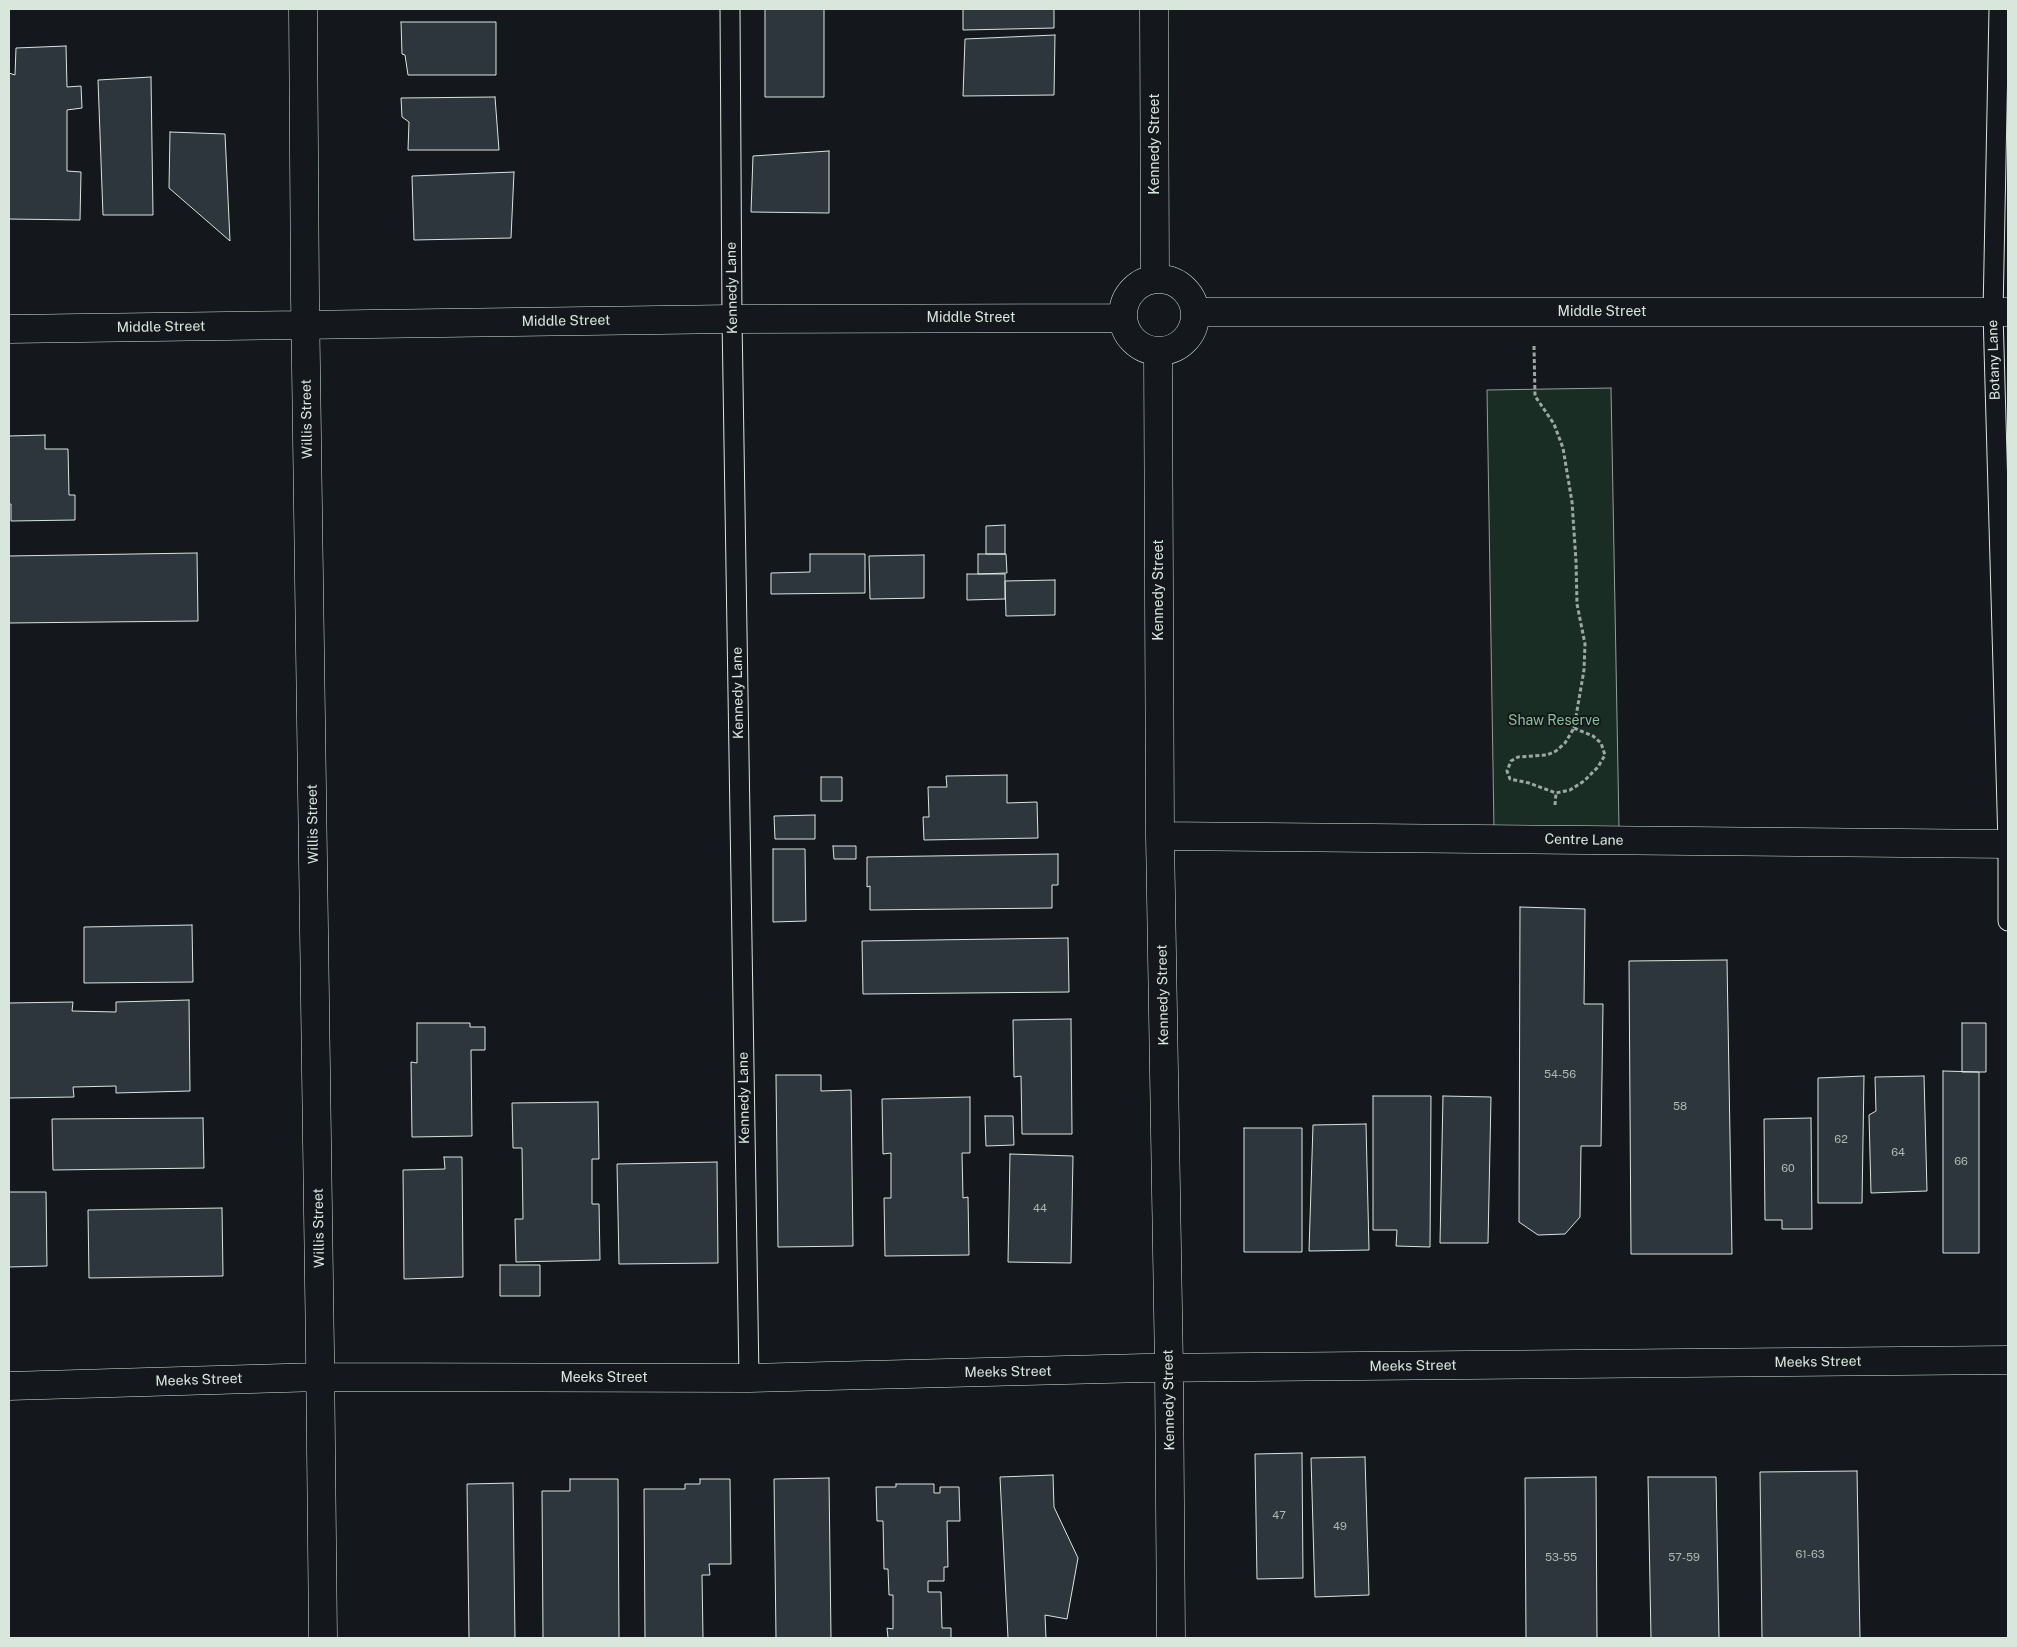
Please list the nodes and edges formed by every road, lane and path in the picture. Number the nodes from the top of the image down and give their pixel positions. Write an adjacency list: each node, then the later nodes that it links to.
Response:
1 (303, 9): 11 (street, Willis Street)
2 (730, 9): 10 (lane, Kennedy Lane)
3 (1154, 9): 5 (street, Kennedy Street)
4 (1999, 9): 8 (lane, Botany Lane)
5 (1155, 279): 6 (street); 9 (street)
6 (1195, 312): 7 (street, Middle Street); 13 (street)
7 (1532, 312): 8 (street, Middle Street); 14 (path)
8 (2001, 313): 16 (lane, Botany Lane)
9 (1123, 318): 10 (street, Middle Street); 13 (street)
10 (732, 319): 11 (street, Middle Street); 21 (lane, Kennedy Lane)
11 (305, 325): 12 (street, Middle Street); 20 (street, Willis Street)
12 (9, 329)
13 (1158, 351): 15 (street, Kennedy Street)
14 (1574, 728): 14 (path)
15 (1160, 836): 16 (street, Centre Lane); 19 (street, Kennedy Street)
16 (2008, 844): 17 (lane, Botany Lane)
17 (2008, 921)
18 (2008, 1360): 19 (street, Meeks Street)
19 (1169, 1368): 21 (street, Meeks Street); 24 (street, Kennedy Street)
20 (320, 1377): 21 (street, Meeks Street); 22 (street, Meeks Street); 23 (street, Willis Street)
21 (749, 1378)
22 (9, 1386)
23 (323, 1638)
24 (1171, 1638)

